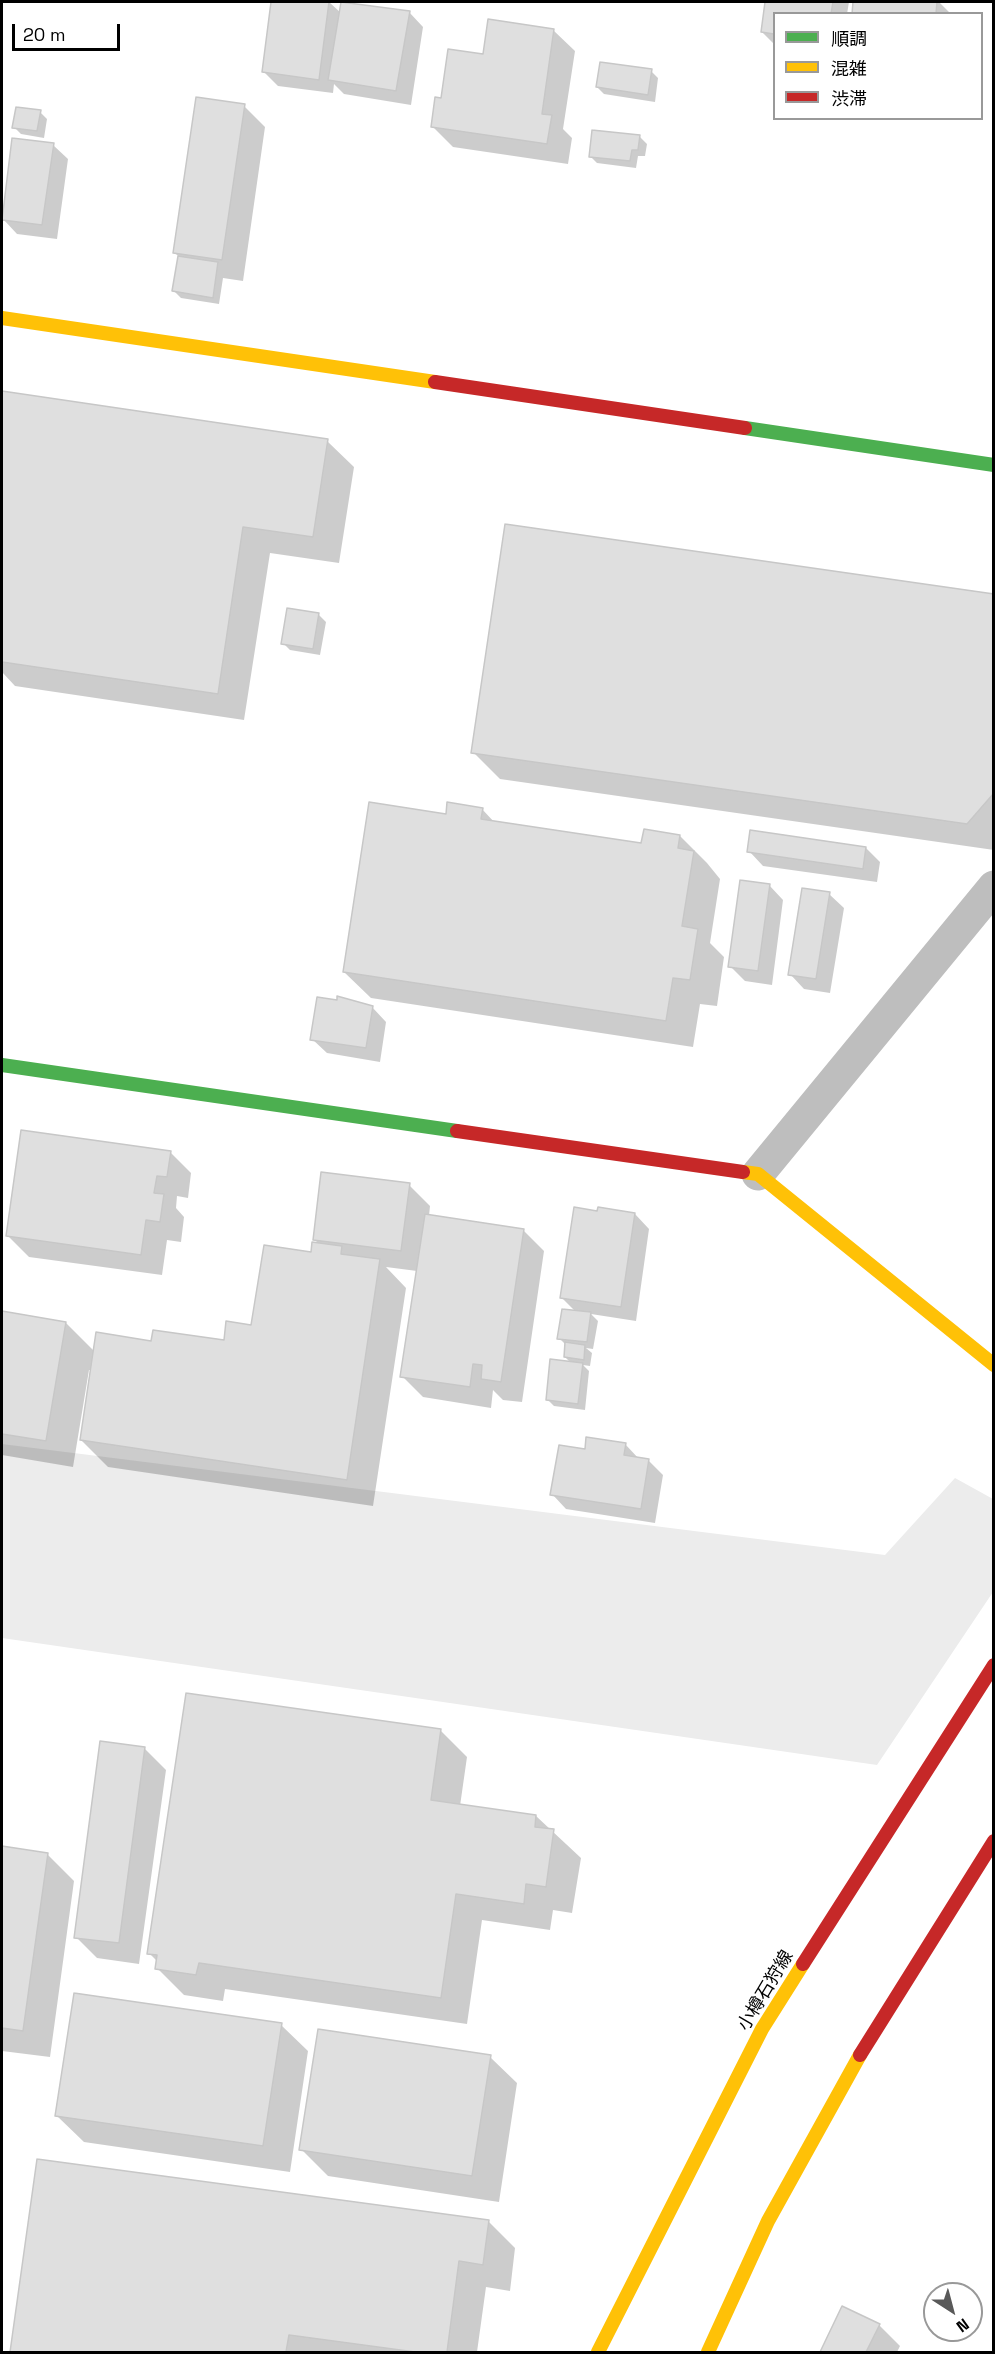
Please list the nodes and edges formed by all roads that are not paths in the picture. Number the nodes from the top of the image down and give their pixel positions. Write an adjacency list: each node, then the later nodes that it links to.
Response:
1 (2, 318): 2 (street)
2 (993, 465)
3 (993, 887): 5 (street)
4 (2, 1065): 5 (street)
5 (758, 1174): 6 (street)
6 (993, 1365)
7 (993, 1665): 9 (street, 小樽石狩線)
8 (993, 1841): 10 (street)
9 (598, 2352)
10 (708, 2352)

